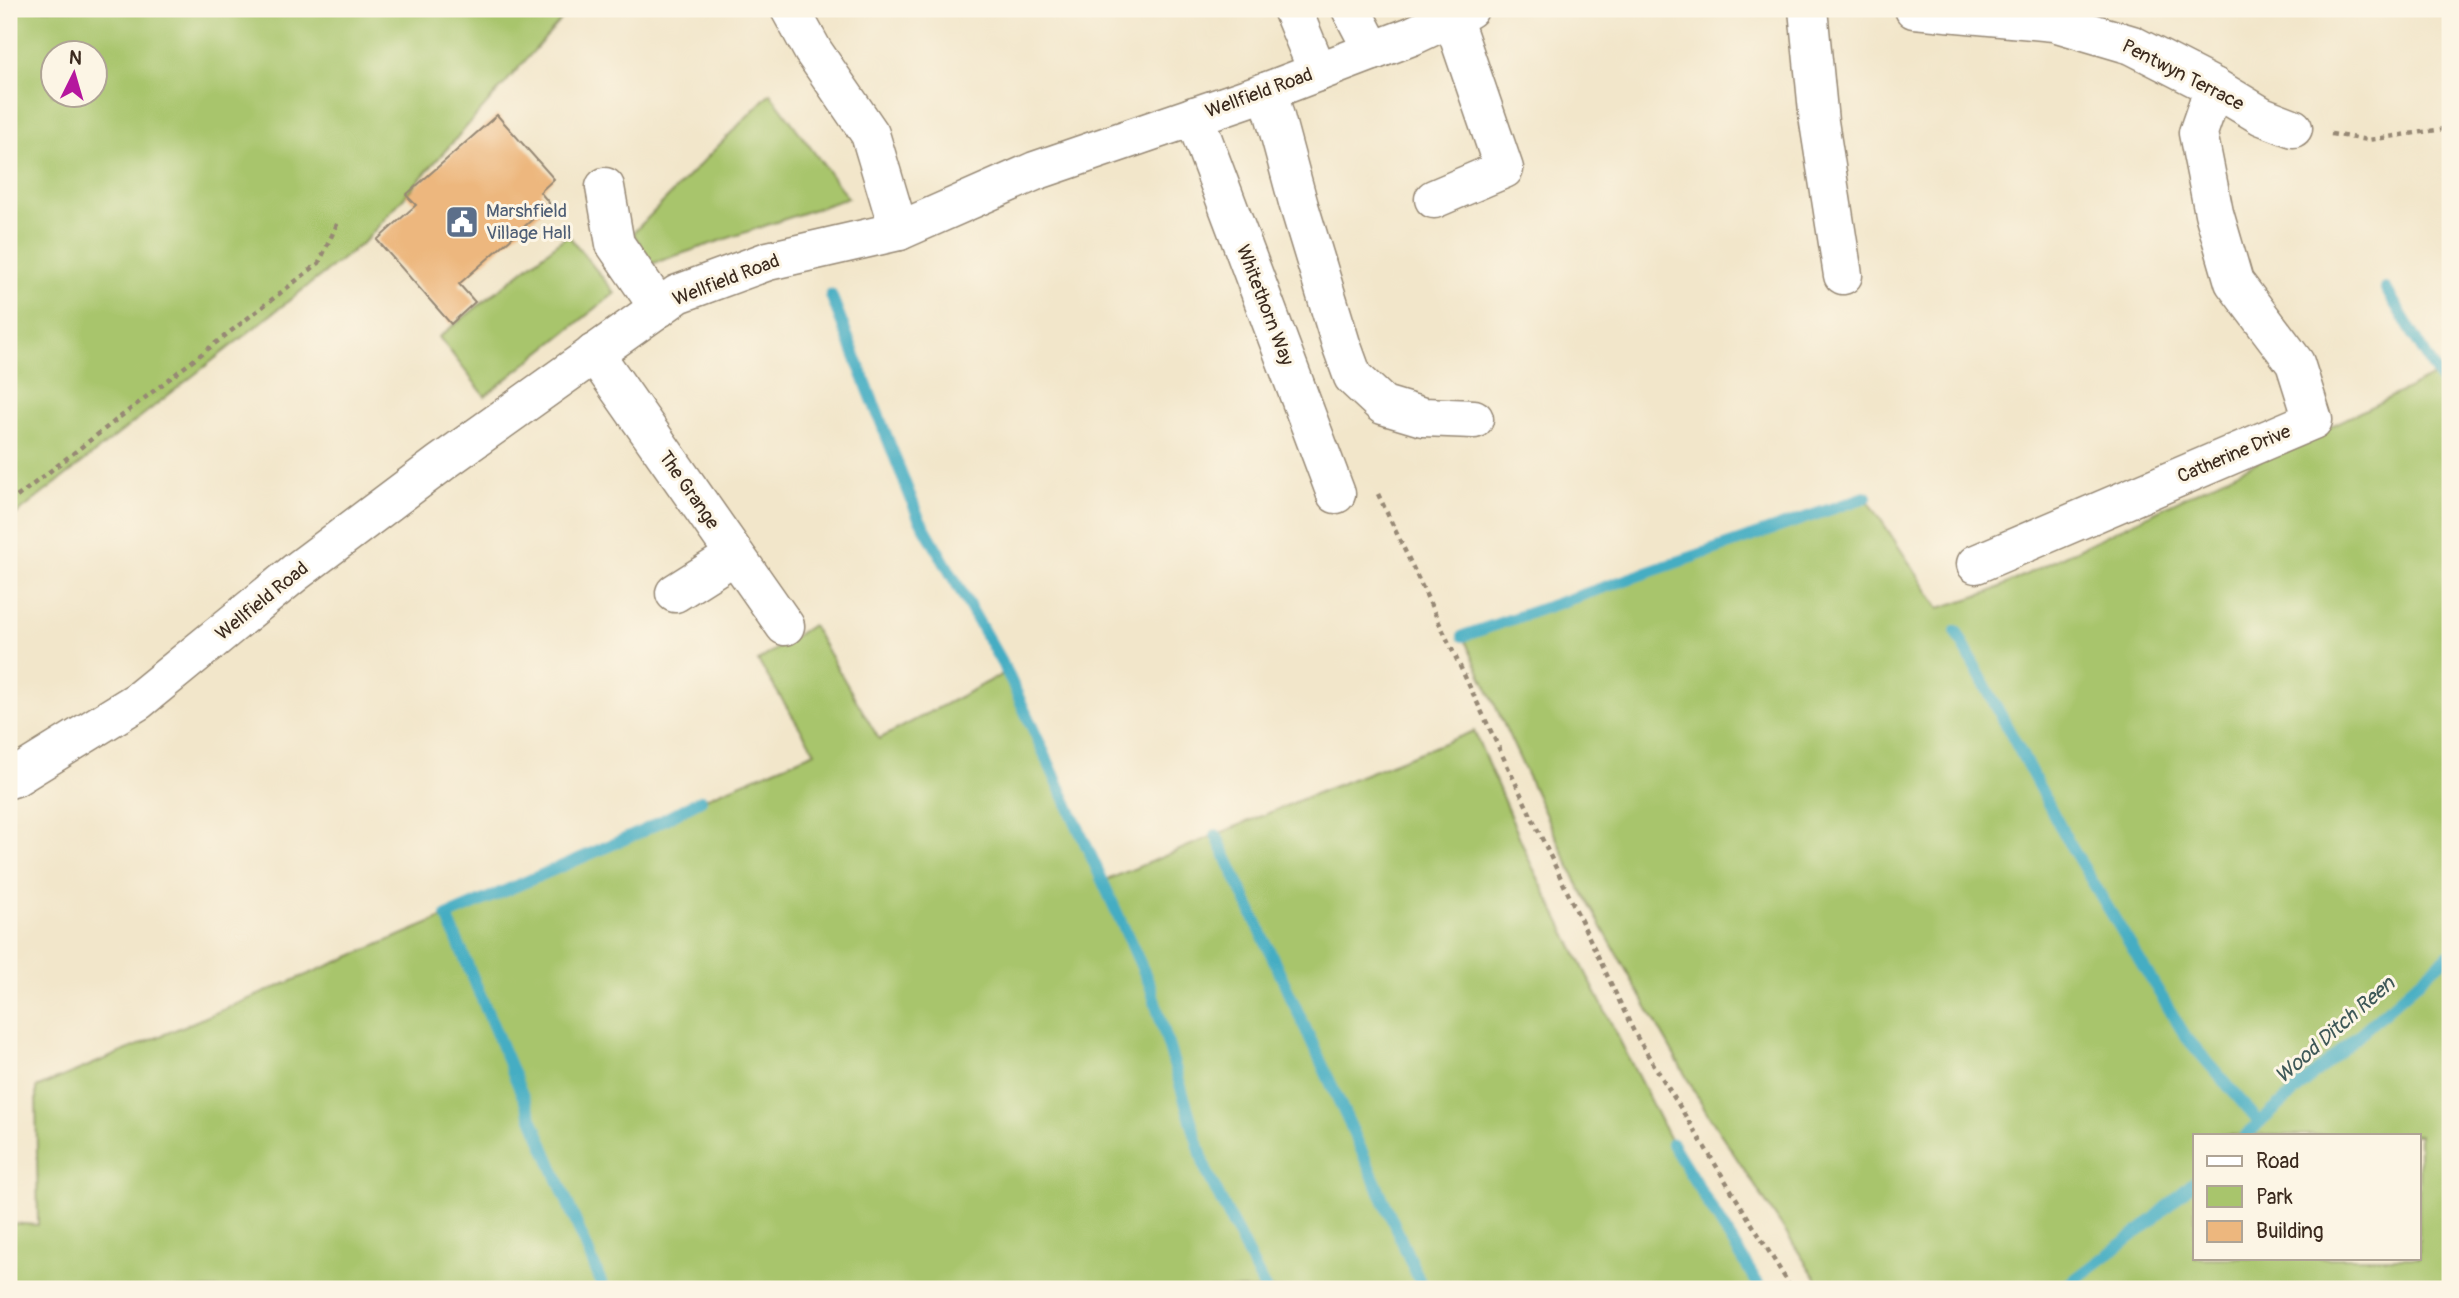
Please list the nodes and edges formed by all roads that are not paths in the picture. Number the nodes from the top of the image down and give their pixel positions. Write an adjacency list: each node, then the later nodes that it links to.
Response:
1 (789, 9): 15 (street)
2 (1292, 9): 8 (street)
3 (1351, 9): 7 (street)
4 (1808, 9): 16 (street)
5 (1913, 9): 9 (street, Pentwyn Terrace)
6 (1460, 13): 7 (street, Wellfield Road); 14 (street)
7 (1373, 51): 8 (street, Wellfield Road)
8 (1318, 72): 10 (street, Wellfield Road)
9 (2214, 87): 12 (street, Pentwyn Terrace); 22 (street, Catherine Drive)
10 (1268, 91): 11 (street, Wellfield Road); 19 (street)
11 (1194, 117): 15 (street, Wellfield Road); 20 (street, Whitethorn Way)
12 (2292, 128)
13 (605, 187): 17 (street)
14 (1434, 199)
15 (899, 231): 17 (street, Wellfield Road)
16 (1843, 275)
17 (659, 308): 18 (street, Wellfield Road)
18 (594, 353): 21 (street, The Grange); 25 (street, Wellfield Road)
19 (1474, 419)
20 (1336, 494)
21 (735, 555): 23 (street); 24 (street, The Grange)
22 (1976, 564)
23 (675, 593)
24 (785, 626)
25 (9, 779)

